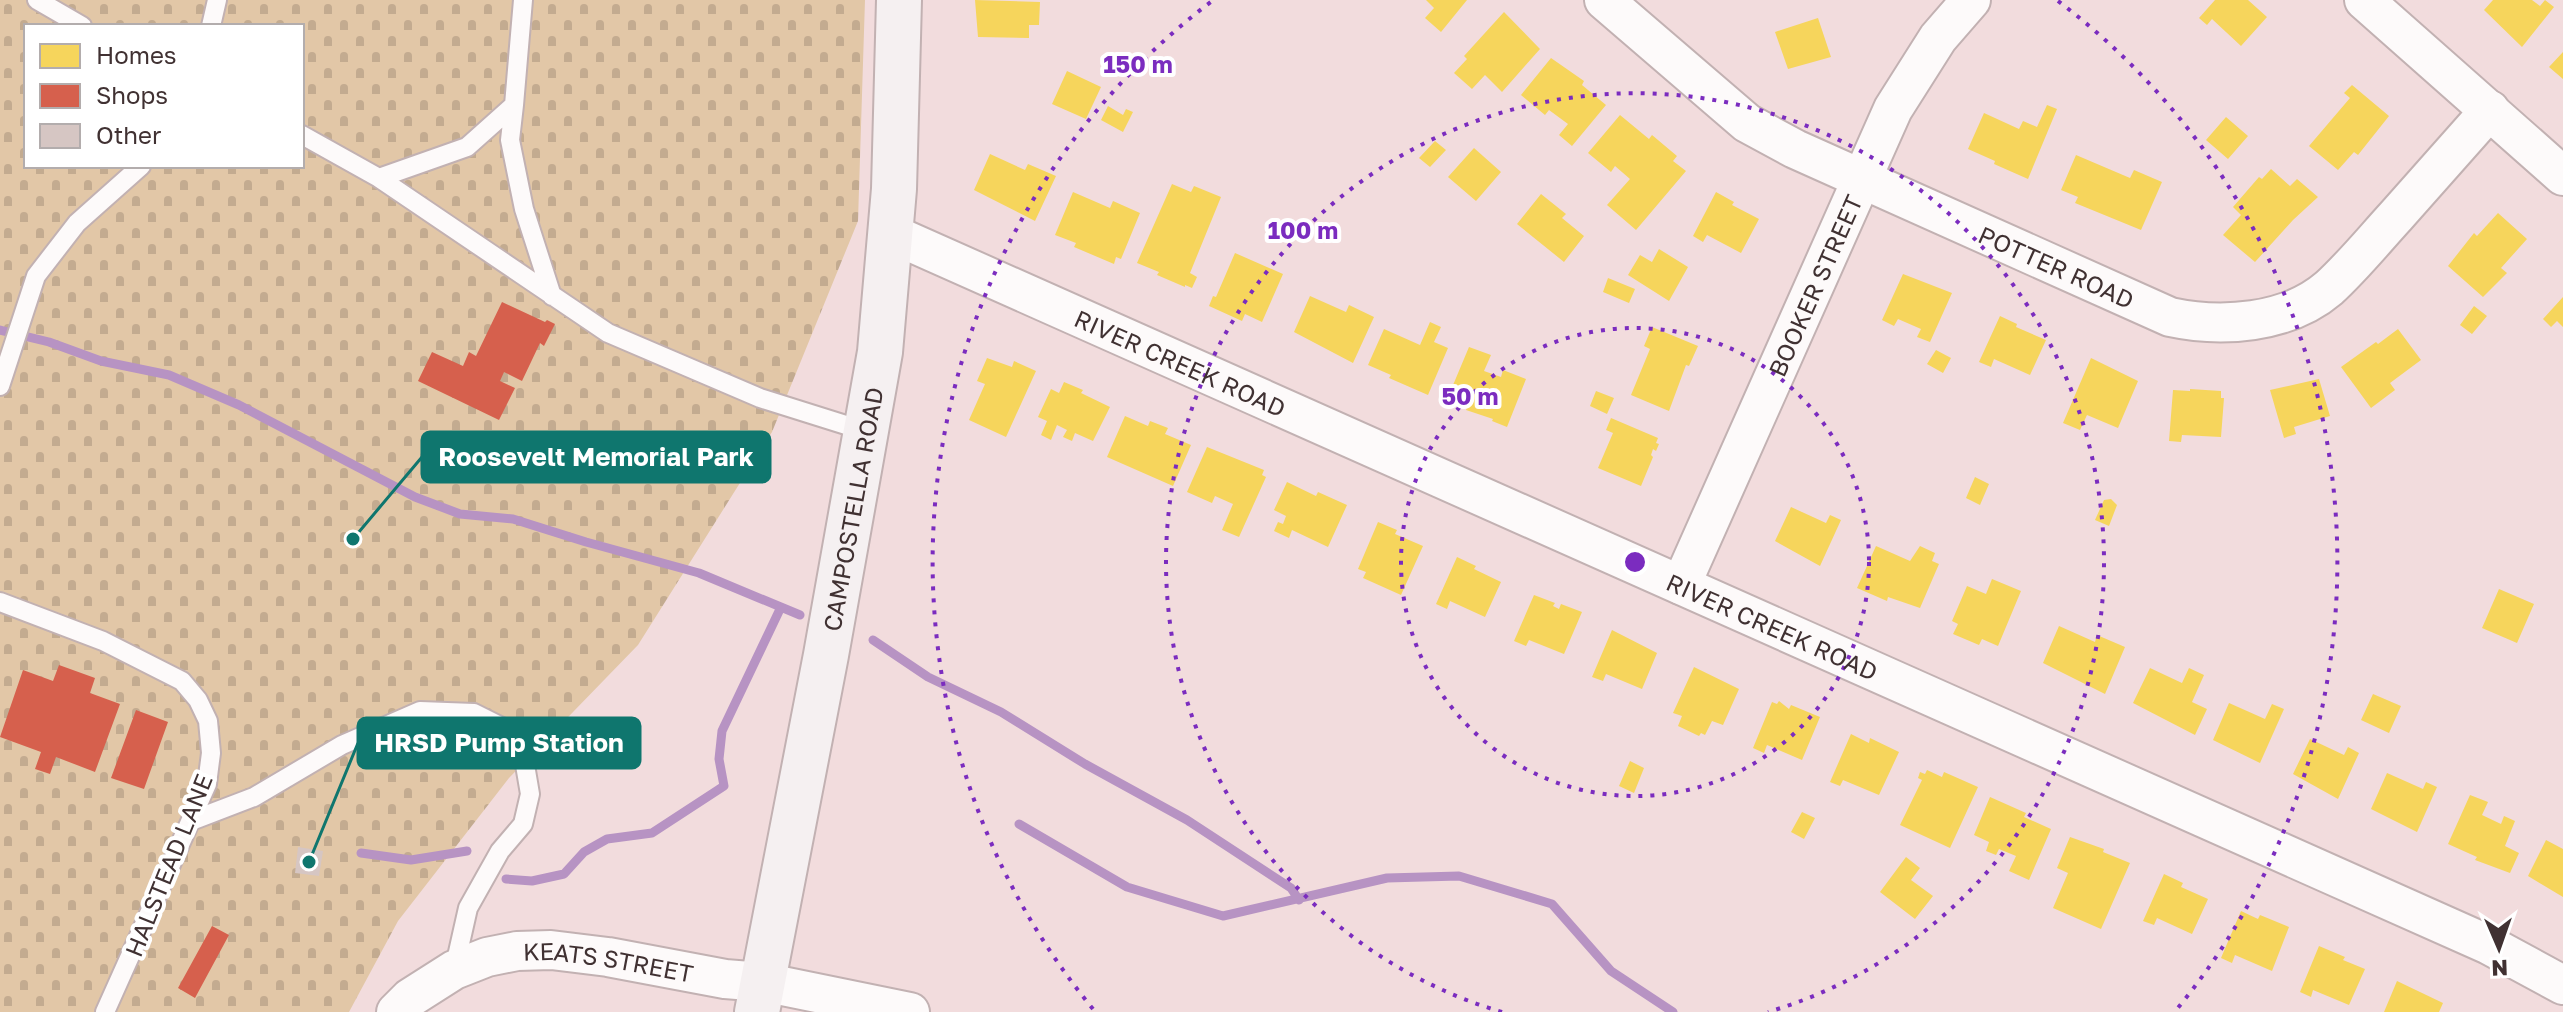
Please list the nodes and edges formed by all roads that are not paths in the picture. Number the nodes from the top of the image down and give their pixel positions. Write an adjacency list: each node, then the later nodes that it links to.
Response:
1 (37, 0): 8 (lane)
2 (217, 0): 9 (lane)
3 (523, 0): 10 (lane)
4 (899, 0): 17 (main road, CAMPOSTELLA ROAD)
5 (1604, 0): 16 (street, POTTER ROAD)
6 (1971, 0): 16 (street, BOOKER STREET)
7 (2364, 0): 11 (street)
8 (79, 24)
9 (211, 24)
10 (514, 105): 15 (lane); 18 (lane)
11 (2490, 110): 14 (street); 16 (street, POTTER ROAD)
12 (304, 136): 15 (lane)
13 (139, 168): 19 (lane)
14 (2563, 176)
15 (379, 178): 18 (lane)
16 (1862, 180): 21 (street, BOOKER STREET)
17 (890, 233): 20 (main road, CAMPOSTELLA ROAD); 21 (street, RIVER CREEK ROAD)
18 (552, 296): 20 (lane)
19 (0, 386)
20 (865, 431): 26 (main road, CAMPOSTELLA ROAD)
21 (1681, 585): 25 (street, RIVER CREEK ROAD)
22 (0, 602): 23 (lane, HALSTEAD LANE)
23 (191, 821): 24 (lane); 27 (lane, HALSTEAD LANE)
24 (454, 970): 26 (street, KEATS STREET); 28 (street, KEATS STREET)
25 (2563, 985)
26 (760, 997): 29 (street, KEATS STREET)
27 (105, 1012)
28 (396, 1012)
29 (910, 1012)

